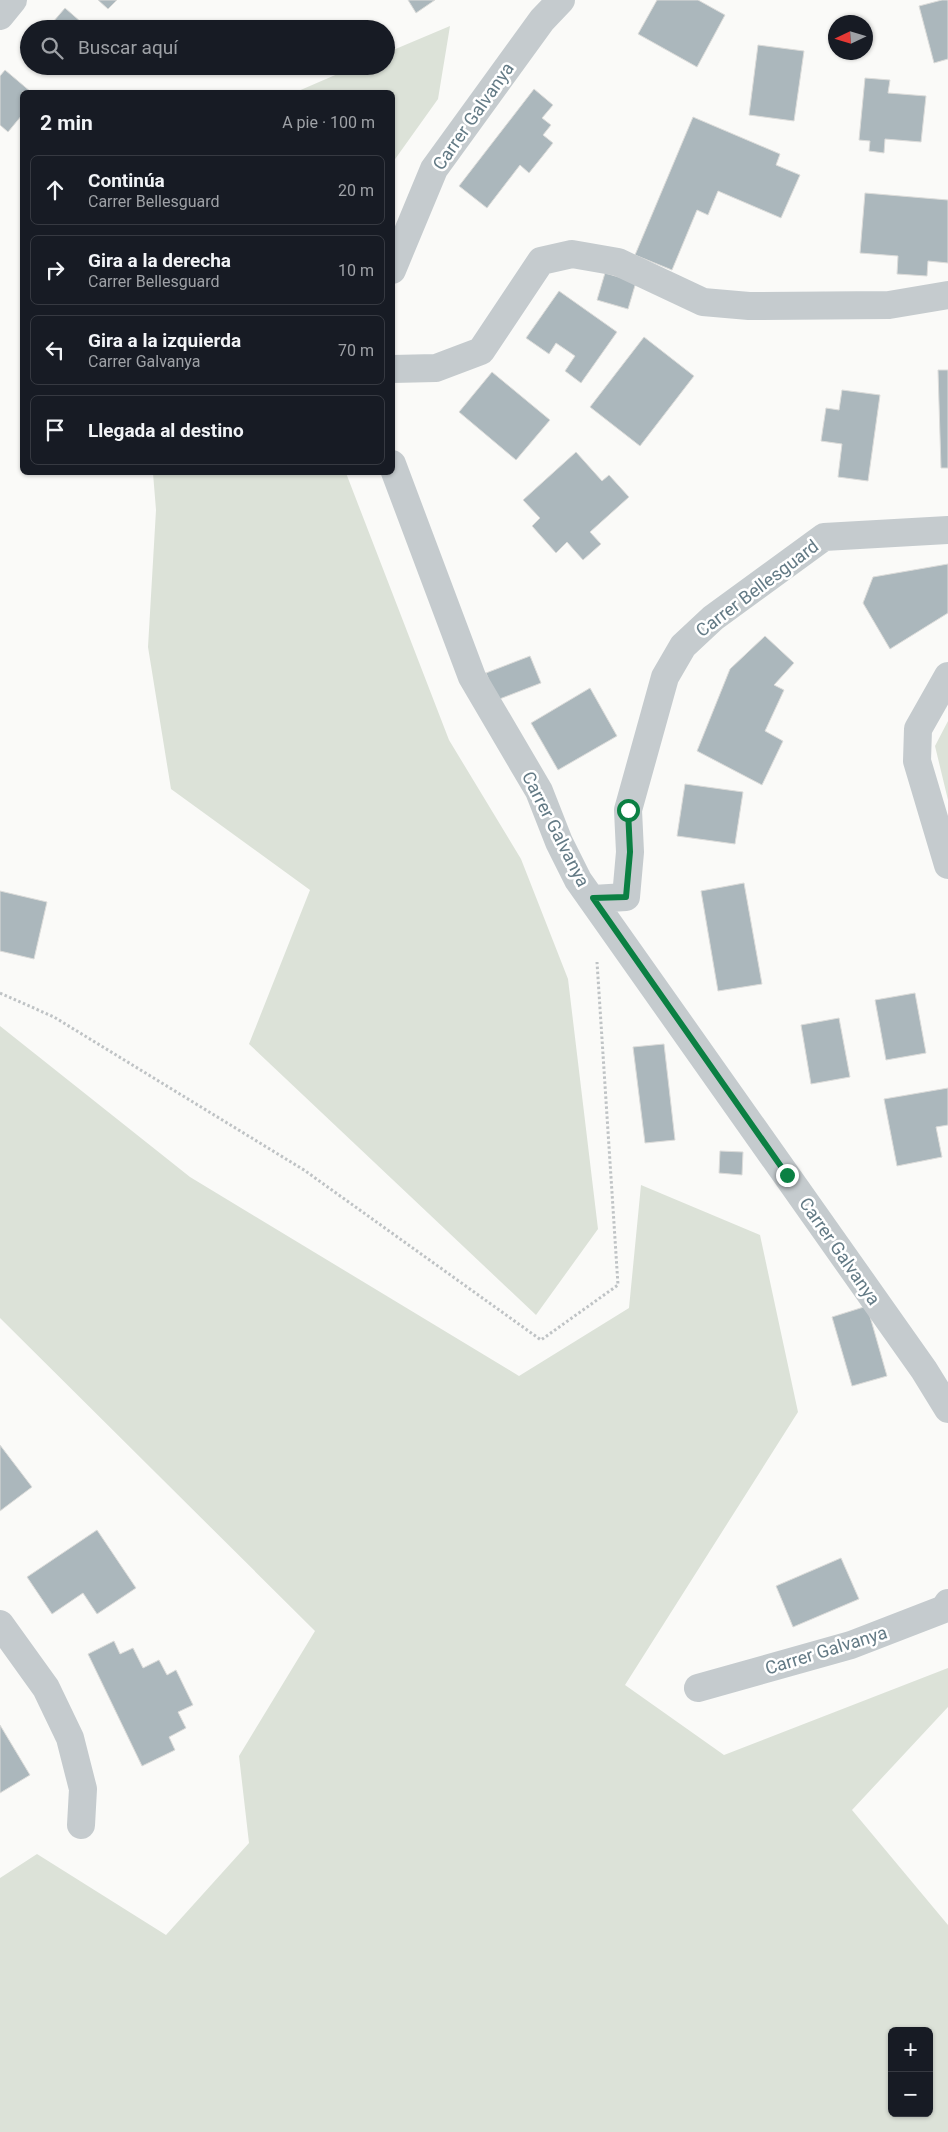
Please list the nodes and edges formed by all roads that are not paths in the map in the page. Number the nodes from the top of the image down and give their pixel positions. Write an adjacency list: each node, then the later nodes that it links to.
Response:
1 (13, 0): 3 (street)
2 (561, 0): 4 (street, Carrer Galvanya)
3 (0, 16)
4 (395, 263)
5 (948, 295): 6 (street)
6 (395, 369)
7 (395, 472): 11 (street, Carrer Galvanya)
8 (948, 530): 11 (street, Carrer Bellesguard)
9 (948, 676): 10 (street)
10 (948, 865)
11 (593, 898): 12 (street, Carrer Galvanya)
12 (948, 1409)
13 (948, 1603): 15 (street, Carrer Galvanya)
14 (0, 1624): 16 (street)
15 (698, 1688)
16 (81, 1825)

